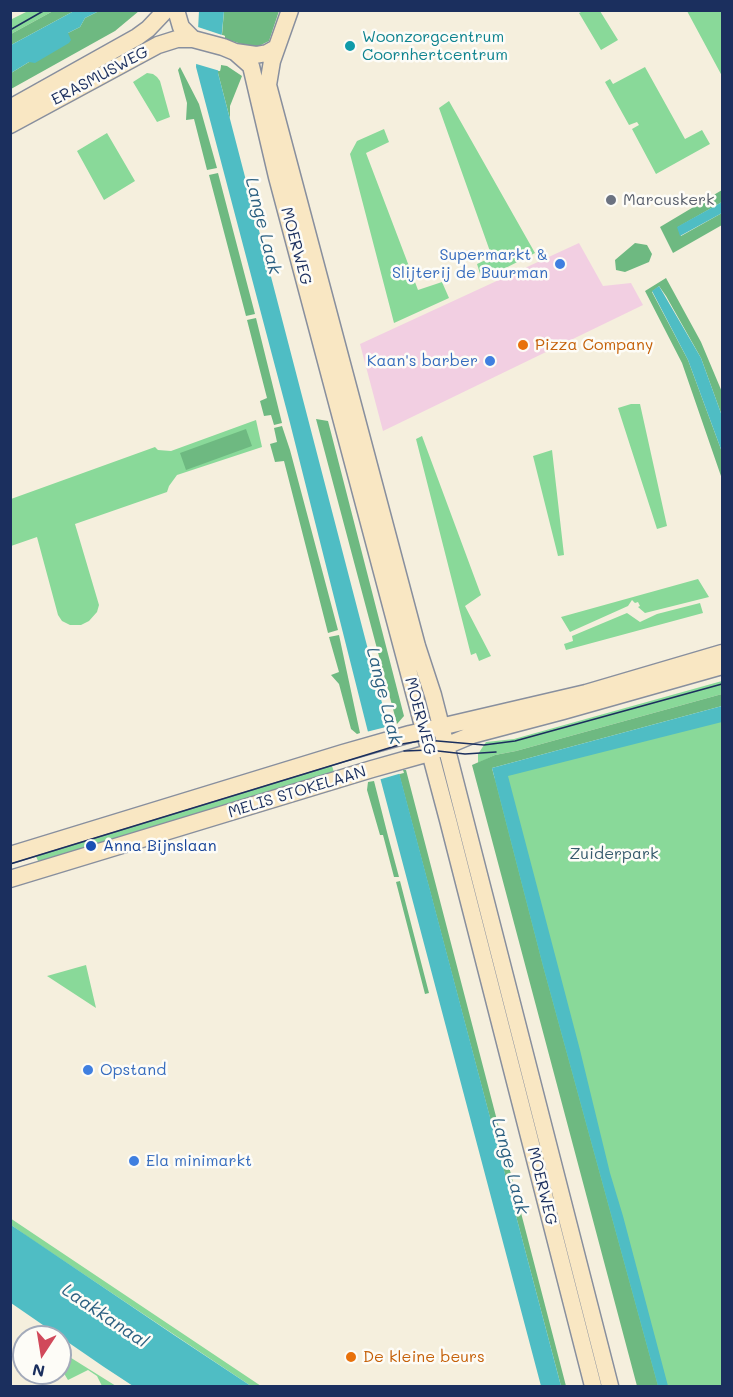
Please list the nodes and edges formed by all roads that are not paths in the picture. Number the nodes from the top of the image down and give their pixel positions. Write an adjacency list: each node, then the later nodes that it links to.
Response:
1 (166, 10): 7 (main road, ERASMUSWEG)
2 (176, 10): 4 (main road)
3 (290, 10): 5 (main road, MOERWEG)
4 (193, 39): 6 (main road); 8 (main road, ERASMUSWEG)
5 (276, 48): 6 (main road); 11 (main road, MOERWEG)
6 (229, 50): 12 (main road, MOERWEG)
7 (10, 108)
8 (10, 125)
9 (723, 653): 11 (main road, MELIS STOKELAAN)
10 (723, 666): 13 (main road, MELIS STOKELAAN)
11 (442, 728): 12 (main road, MELIS STOKELAAN); 13 (main road, MOERWEG)
12 (424, 732): 14 (main road, MOERWEG); 15 (main road, MELIS STOKELAAN)
13 (447, 747): 14 (main road, MELIS STOKELAAN); 18 (main road, MOERWEG)
14 (429, 753): 16 (main road, MELIS STOKELAAN); 17 (main road, MOERWEG)
15 (10, 855)
16 (10, 879)
17 (593, 1386)
18 (610, 1386)

